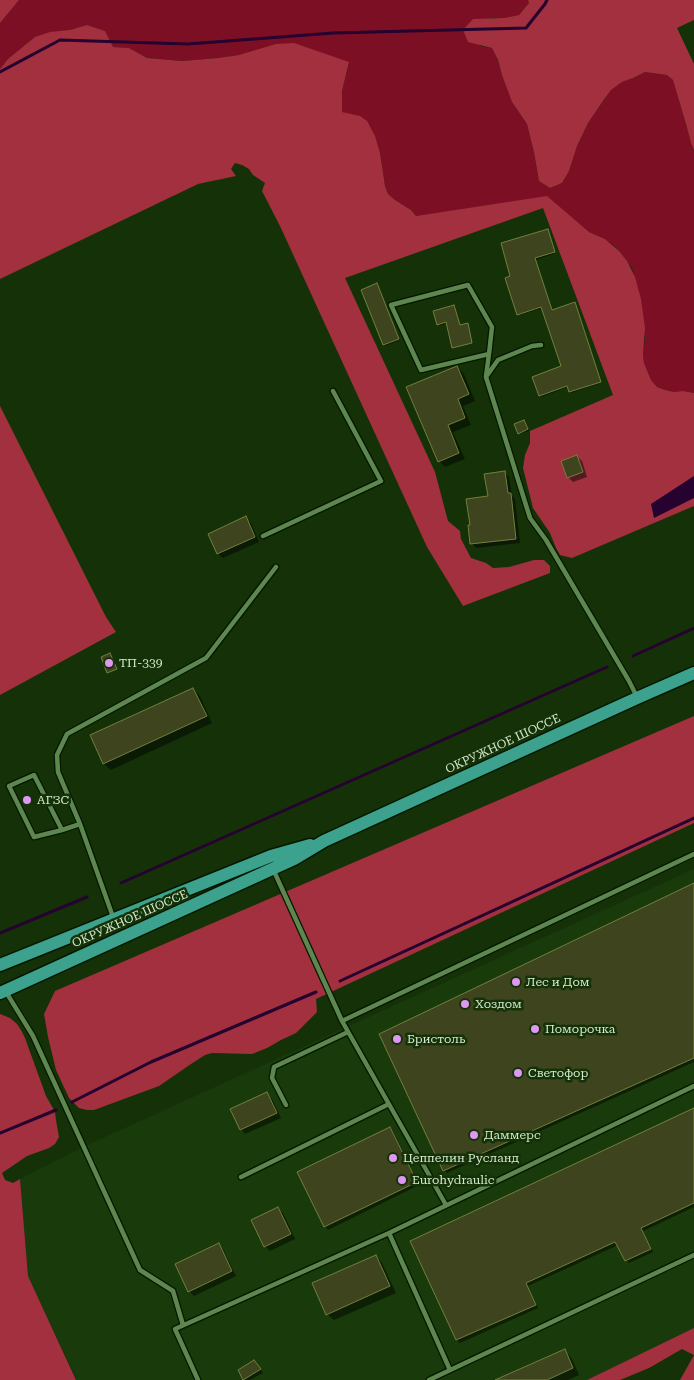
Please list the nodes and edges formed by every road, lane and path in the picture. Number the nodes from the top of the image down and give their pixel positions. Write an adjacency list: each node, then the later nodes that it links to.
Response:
1 (541, 345): 3 (lane)
2 (489, 354): 2 (lane); 3 (lane)
3 (486, 377): 8 (lane)
4 (333, 391): 5 (lane)
5 (263, 536)
6 (276, 567): 9 (lane)
7 (694, 673): 8 (main road, ОКРУЖНОЕ ШОССЕ)
8 (637, 698): 11 (main road, ОКРУЖНОЕ ШОССЕ)
9 (80, 824): 10 (lane); 14 (lane)
10 (62, 830): 10 (lane)
11 (324, 841): 13 (main road, ОКРУЖНОЕ ШОССЕ); 14 (main road, ОКРУЖНОЕ ШОССЕ)
12 (694, 854): 17 (lane)
13 (273, 869): 16 (main road, ОКРУЖНОЕ ШОССЕ); 17 (lane)
14 (114, 919): 15 (main road, ОКРУЖНОЕ ШОССЕ)
15 (0, 965)
16 (3, 991): 26 (lane)
17 (342, 1021): 18 (lane)
18 (348, 1032): 20 (lane); 21 (lane)
19 (694, 1086): 23 (lane)
20 (286, 1104)
21 (389, 1104): 22 (lane); 23 (lane)
22 (241, 1177)
23 (446, 1205): 24 (lane)
24 (389, 1233): 26 (lane); 27 (lane)
25 (694, 1255): 27 (lane)
26 (183, 1325): 28 (lane)
27 (450, 1370): 29 (lane)
28 (198, 1380)
29 (429, 1380)

